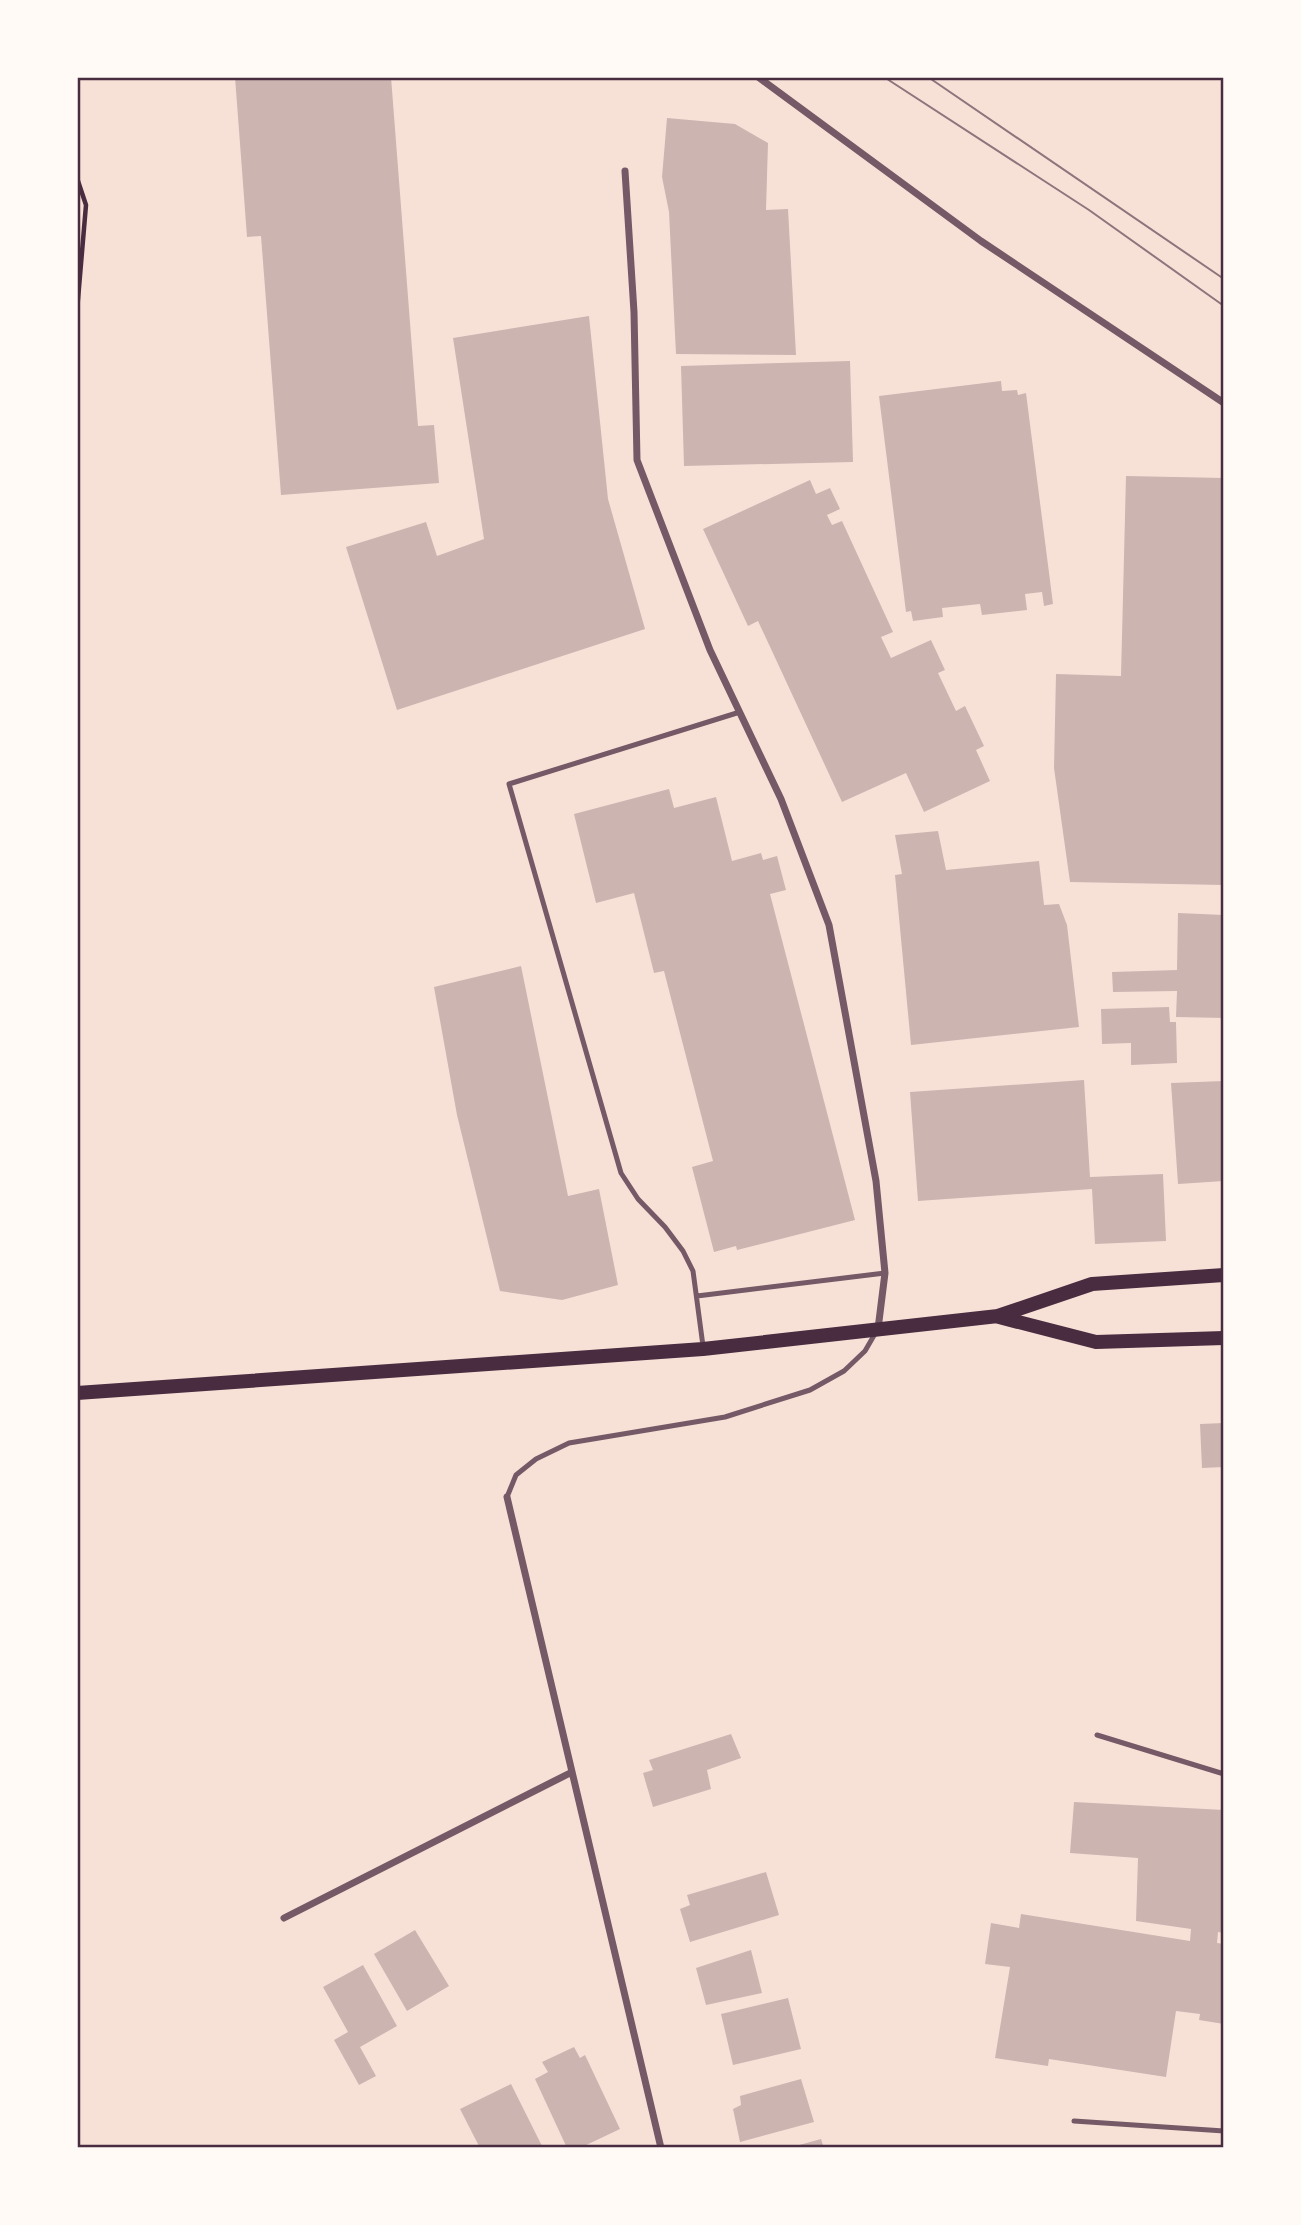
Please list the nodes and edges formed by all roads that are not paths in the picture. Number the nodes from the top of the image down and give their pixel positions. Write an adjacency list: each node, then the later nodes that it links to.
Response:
1 (758, 77): 3 (street)
2 (625, 171): 4 (street)
3 (1224, 403)
4 (740, 712): 5 (street); 7 (lane)
5 (885, 1273): 7 (lane); 9 (street)
6 (1224, 1275): 8 (main road)
7 (697, 1296): 11 (lane)
8 (998, 1316): 9 (main road); 10 (main road)
9 (878, 1329): 11 (main road); 13 (lane)
10 (1224, 1338)
11 (703, 1349): 12 (main road)
12 (77, 1393)
13 (506, 1497): 15 (street)
14 (1097, 1735): 16 (lane)
15 (572, 1772): 17 (street); 20 (street)
16 (1224, 1774)
17 (284, 1918)
18 (1074, 2121): 19 (lane)
19 (1224, 2132)
20 (661, 2148)

